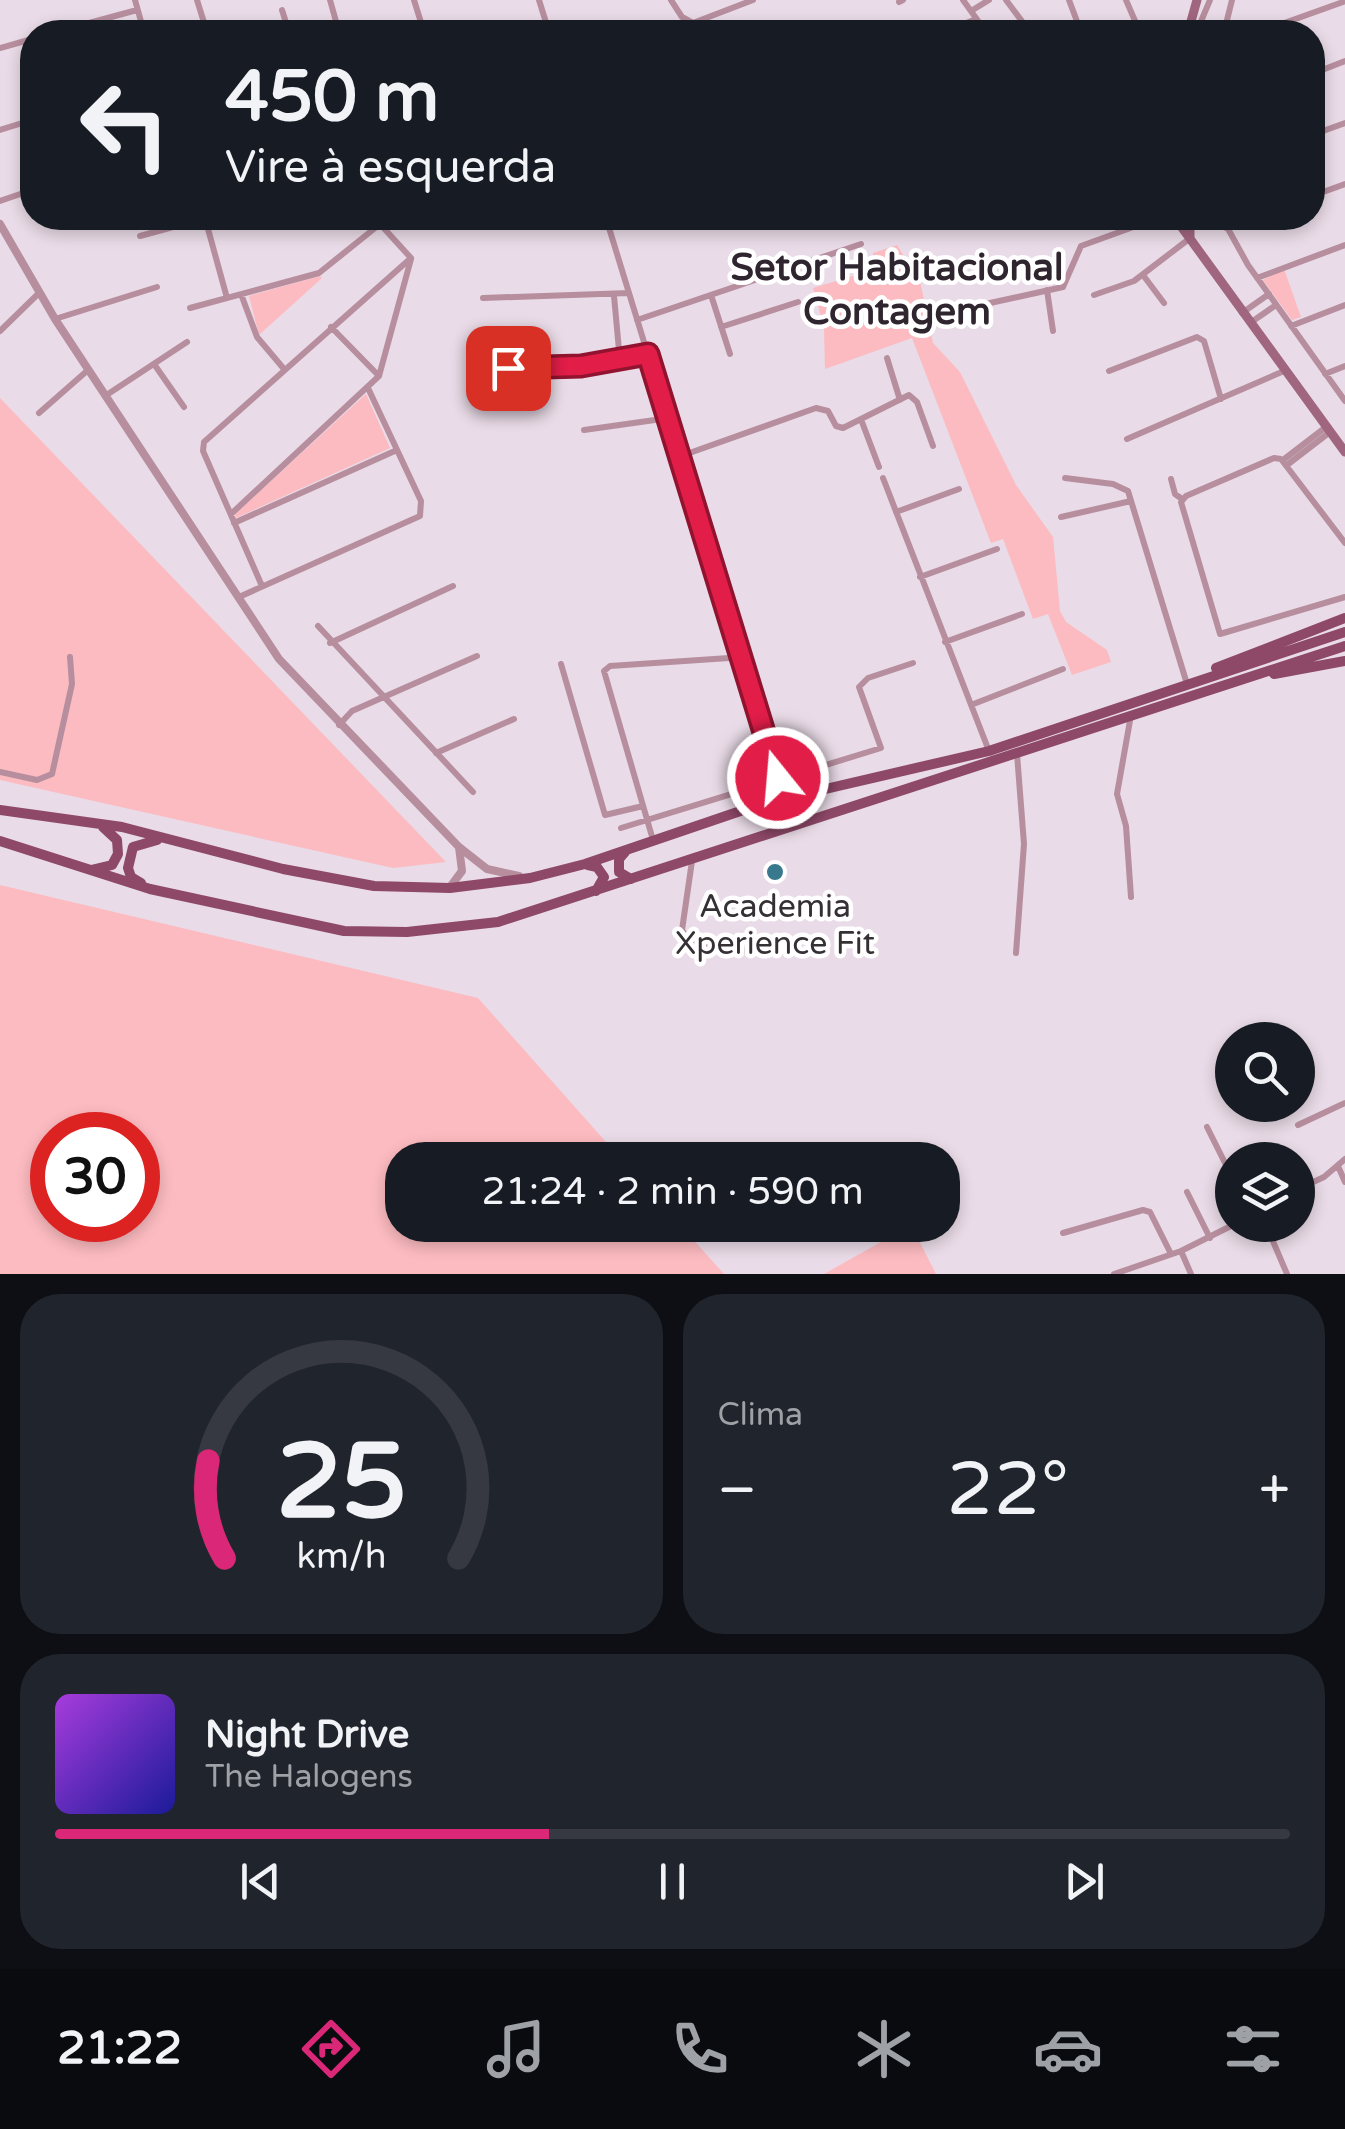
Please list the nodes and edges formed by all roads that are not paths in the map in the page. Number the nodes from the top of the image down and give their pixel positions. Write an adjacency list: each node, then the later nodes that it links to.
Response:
1 (134, 0): 7 (street)
2 (671, 0): 13 (street)
3 (753, 0): 14 (street)
4 (963, 0): 9 (street)
5 (989, 0): 9 (street)
6 (1343, 2): 17 (street)
7 (137, 10): 10 (street); 11 (street)
8 (282, 10): 12 (street)
9 (974, 15): 15 (street); 16 (street)
10 (100, 20)
11 (140, 20)
12 (285, 20)
13 (688, 20)
14 (701, 20)
15 (965, 20)
16 (978, 20)
17 (1293, 20)
18 (0, 224): 30 (street)
19 (162, 230): 28 (street)
20 (210, 230): 46 (street)
21 (369, 230): 41 (street)
22 (387, 230): 34 (street)
23 (610, 230): 40 (street)
24 (1125, 230): 38 (street)
25 (1183, 230): 29 (main road)
26 (1189, 230): 29 (main road)
27 (1227, 230): 36 (street)
28 (140, 236)
29 (1189, 239): 35 (street); 54 (main road)
30 (10, 243): 33 (street); 39 (street)
31 (861, 244): 43 (street)
32 (1345, 245): 36 (street)
33 (0, 248)
34 (411, 258): 59 (street); 76 (street)
35 (1143, 274): 44 (street); 49 (street)
36 (1256, 278): 42 (street)
37 (157, 286): 55 (street)
38 (1046, 290): 53 (street); 62 (street)
39 (39, 293): 55 (street); 61 (street)
40 (629, 293): 45 (street); 56 (street)
41 (241, 294): 46 (street); 71 (street)
42 (1268, 294): 50 (street); 54 (street)
43 (711, 295): 56 (street); 60 (street)
44 (1094, 295)
45 (614, 296): 47 (street); 67 (street)
46 (227, 298): 52 (street)
47 (483, 298)
48 (798, 302): 60 (street)
49 (1164, 303)
50 (1276, 304): 57 (street); 58 (street)
51 (1345, 306): 58 (street)
52 (190, 308)
53 (949, 312)
54 (1242, 313): 57 (main road)
55 (55, 320): 72 (street)
56 (637, 320): 64 (street)
57 (1249, 323): 74 (main road)
58 (1291, 326): 75 (street)
59 (331, 327): 71 (street); 76 (street)
60 (721, 327): 65 (street)
61 (0, 331)
62 (1053, 331)
63 (187, 342): 68 (street)
64 (648, 354): 67 (street); 84 (street)
65 (730, 354)
66 (887, 358): 80 (street)
67 (620, 361): 70 (street)
68 (154, 364): 78 (street); 82 (street)
69 (1345, 366): 75 (street)
70 (469, 367)
71 (284, 369): 103 (street)
72 (88, 370): 78 (street); 83 (street)
73 (1109, 371): 79 (street)
74 (1284, 371): 79 (street); 87 (main road)
75 (1325, 374): 81 (street)
76 (379, 376): 77 (street)
77 (368, 388): 90 (street); 103 (street)
78 (105, 396): 109 (street)
79 (1221, 399): 88 (street)
80 (900, 400): 85 (street); 89 (street)
81 (1345, 401)
82 (184, 406)
83 (39, 412)
84 (669, 418): 86 (street); 92 (street)
85 (862, 422): 92 (street); 94 (street)
86 (584, 430)
87 (1328, 430): 91 (main road); 93 (street)
88 (1127, 438)
89 (933, 446)
90 (397, 450): 103 (street); 107 (street)
91 (1345, 452)
92 (681, 456): 136 (street)
93 (1285, 462): 99 (street); 104 (street)
94 (879, 467)
95 (882, 478): 101 (street)
96 (1065, 478): 100 (street)
97 (1170, 479): 99 (street)
98 (960, 489): 101 (street)
99 (1182, 499): 110 (street)
100 (1131, 501): 102 (street); 126 (street)
101 (896, 512): 106 (street)
102 (1061, 517)
103 (232, 518): 107 (street)
104 (1345, 543)
105 (997, 549): 106 (street)
106 (920, 578): 116 (street)
107 (262, 586): 109 (street)
108 (453, 586): 115 (street)
109 (239, 597): 131 (street)
110 (1345, 597)
111 (1022, 614): 116 (street)
112 (1345, 618): 126 (main road)
113 (318, 626): 115 (street)
114 (1345, 632): 126 (main road)
115 (330, 642): 127 (street)
116 (945, 642): 128 (street)
117 (1345, 646): 125 (main road)
118 (477, 656): 127 (street)
119 (70, 657): 135 (street)
120 (729, 658): 140 (street)
121 (1345, 661): 125 (main road)
122 (914, 663): 136 (street)
123 (561, 664): 140 (street)
124 (1063, 669): 128 (street)
125 (1243, 677): 129 (main road)
126 (1190, 683): 132 (main road)
127 (382, 697): 131 (street); 133 (street)
128 (971, 706): 132 (street)
129 (1132, 714): 134 (main road); 158 (street)
130 (514, 719): 133 (street)
131 (338, 726): 148 (street)
132 (988, 751): 137 (main road)
133 (436, 753): 138 (street)
134 (1016, 754): 150 (main road); 160 (street)
135 (0, 772)
136 (778, 778): 137 (street); 139 (street); 142 (street)
137 (809, 791): 139 (main road)
138 (473, 792)
139 (762, 804): 147 (main road)
140 (643, 806): 142 (street)
141 (0, 810): 143 (main road)
142 (647, 820): 144 (street); 147 (street)
143 (92, 822): 145 (main road); 152 (main road)
144 (621, 828)
145 (168, 839): 155 (main road); 156 (main road)
146 (0, 840): 152 (main road)
147 (654, 841): 149 (main road)
148 (460, 847): 153 (street); 156 (street)
149 (626, 851): 151 (main road); 154 (main road)
150 (692, 861): 154 (main road); 159 (street)
151 (585, 864): 153 (main road); 157 (main road)
152 (86, 870): 155 (main road)
153 (530, 878): 156 (main road)
154 (635, 880): 157 (main road)
155 (150, 888): 157 (main road)
156 (450, 888)
157 (596, 892)
158 (1130, 896)
159 (783, 943)
160 (1016, 953)
161 (1345, 1103): 162 (street)
162 (1298, 1125)
163 (1207, 1127): 164 (street)
164 (1215, 1143)
165 (1345, 1159): 166 (street)
166 (1338, 1166): 167 (street); 168 (street)
167 (1315, 1179)
168 (1345, 1182)
169 (1187, 1192): 172 (street)
170 (1063, 1233): 175 (street)
171 (1215, 1235): 172 (street)
172 (1210, 1238): 174 (street)
173 (1273, 1242): 178 (street)
174 (1181, 1251): 175 (street); 177 (street)
175 (1171, 1254): 176 (street)
176 (1114, 1274)
177 (1190, 1274)
178 (1287, 1274)

